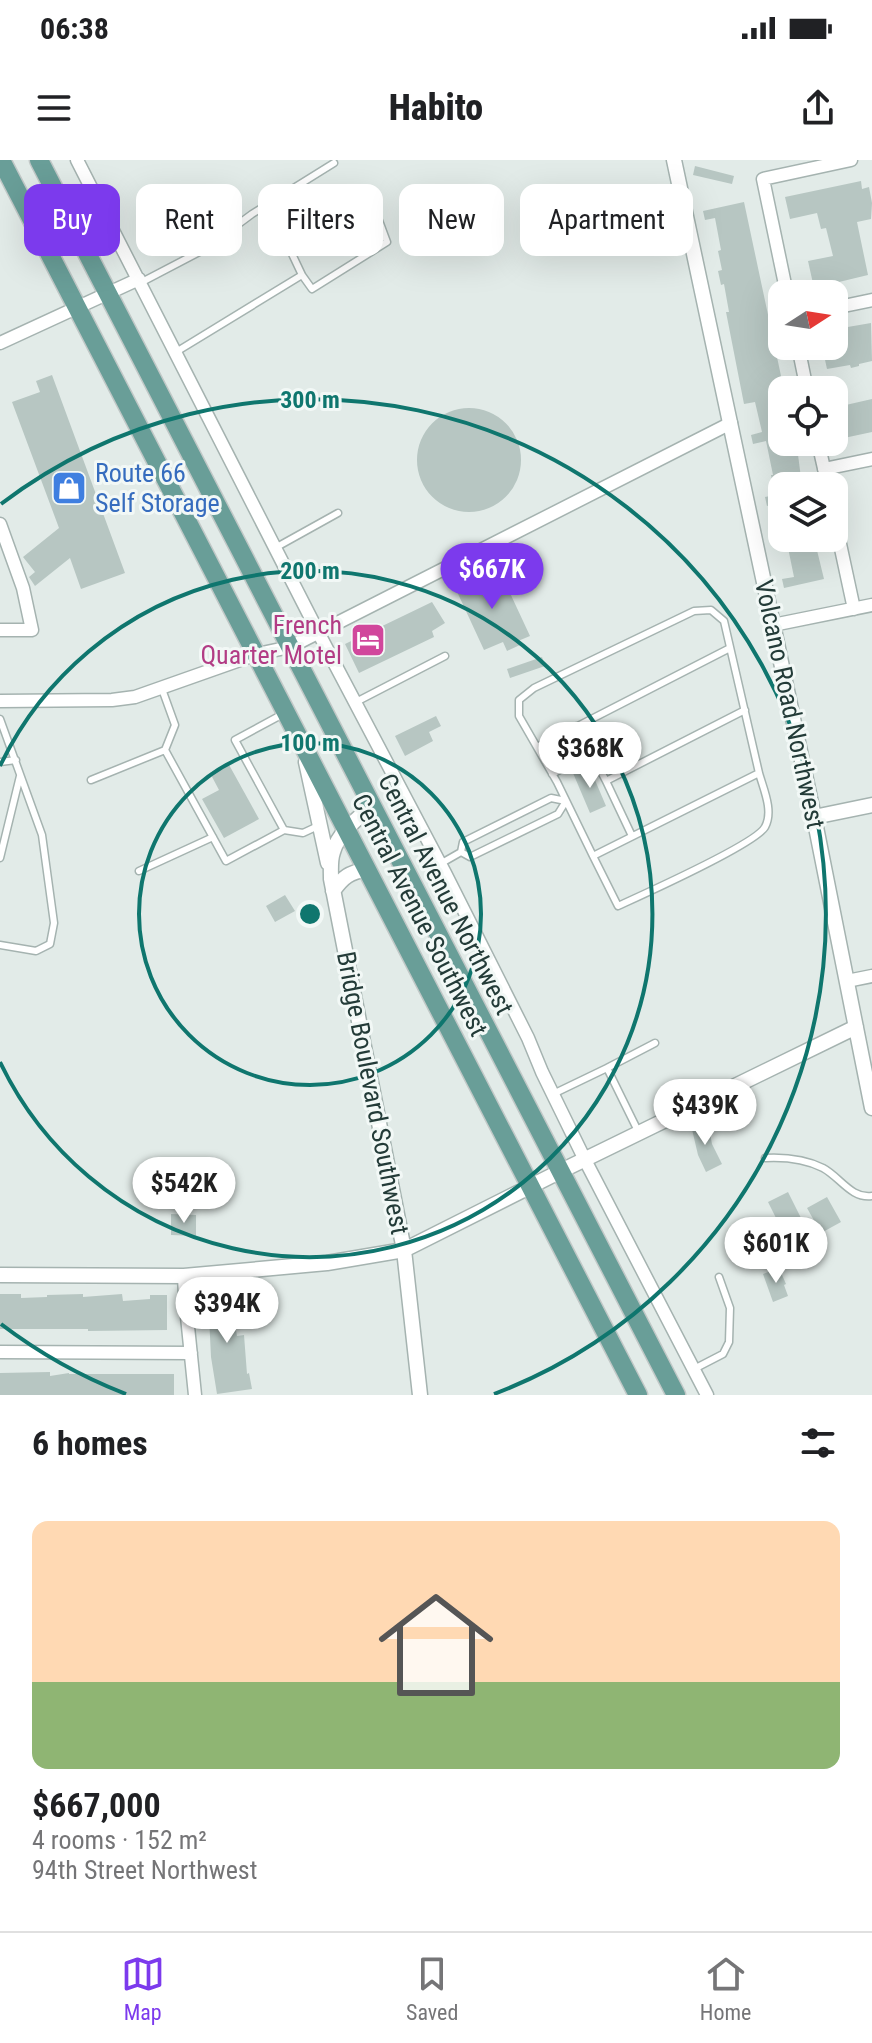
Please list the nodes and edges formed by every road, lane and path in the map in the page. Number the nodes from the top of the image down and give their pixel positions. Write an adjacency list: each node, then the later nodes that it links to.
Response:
1 (1, 160): 15 (main road, Central Avenue Southwest)
2 (39, 160): 12 (main road, Central Avenue Northwest)
3 (77, 160): 11 (street, Central Avenue Northwest)
4 (674, 160): 18 (street, Volcano Road Northwest)
5 (851, 160): 10 (street)
6 (334, 163): 11 (lane)
7 (293, 256): 9 (lane)
8 (365, 256): 9 (lane)
9 (302, 275): 17 (lane)
10 (784, 280)
11 (140, 281): 12 (street); 17 (street, Central Avenue Northwest)
12 (108, 294): 15 (street); 32 (main road, Central Avenue Northwest)
13 (872, 300): 14 (street)
14 (848, 305)
15 (78, 308): 16 (street); 34 (main road, Central Avenue Southwest)
16 (0, 343)
17 (176, 352): 25 (street, Central Avenue Northwest)
18 (731, 423): 29 (street, Volcano Road Northwest); 31 (street)
19 (821, 456): 21 (street)
20 (872, 459): 21 (street)
21 (824, 469): 22 (street)
22 (825, 472)
23 (338, 513): 25 (lane)
24 (0, 524): 30 (street)
25 (275, 548): 31 (street, Central Avenue Northwest)
26 (842, 552): 28 (street)
27 (872, 605): 28 (street)
28 (854, 609): 29 (street)
29 (773, 625): 58 (street, Volcano Road Northwest)
30 (0, 630)
31 (318, 632): 32 (street); 38 (street, Central Avenue Northwest)
32 (290, 647): 34 (street); 57 (main road, Central Avenue Northwest)
33 (730, 648): 39 (lane); 42 (lane); 44 (lane)
34 (257, 654): 36 (street); 40 (main road, Central Avenue Southwest)
35 (445, 656): 38 (lane)
36 (162, 689): 37 (street); 45 (lane)
37 (0, 701)
38 (355, 702): 68 (street, Central Avenue Northwest)
39 (745, 710): 50 (lane); 53 (lane)
40 (286, 712): 43 (main road, Central Avenue Southwest); 62 (lane)
41 (0, 719): 47 (lane)
42 (577, 726): 44 (lane); 46 (lane)
43 (302, 743): 60 (street); 61 (main road, Central Avenue Southwest)
44 (537, 747): 51 (lane)
45 (165, 750): 52 (lane); 64 (lane)
46 (592, 753): 51 (lane); 53 (lane)
47 (16, 760): 48 (lane); 49 (lane)
48 (0, 762)
49 (21, 773): 67 (lane); 72 (lane)
50 (759, 773): 63 (lane); 66 (lane)
51 (552, 774): 54 (lane)
52 (91, 780)
53 (606, 781): 63 (lane)
54 (566, 801): 55 (lane); 59 (lane); 66 (lane)
55 (538, 805): 59 (lane); 65 (lane)
56 (872, 805): 58 (street)
57 (371, 807): 61 (street, Bridge Boulevard Southwest); 83 (main road, Central Avenue Northwest)
58 (814, 817): 74 (street, Volcano Road Northwest)
59 (545, 821): 65 (lane)
60 (320, 825): 62 (lane); 71 (street)
61 (346, 829): 69 (main road, Central Avenue Southwest); 71 (street, Bridge Boulevard Southwest)
62 (284, 830): 64 (lane)
63 (632, 836): 66 (lane)
64 (213, 837): 70 (lane)
65 (461, 852): 68 (lane)
66 (593, 856)
67 (0, 858)
68 (440, 864): 78 (street, Central Avenue Northwest)
69 (367, 869): 71 (street); 84 (main road, Central Avenue Southwest)
70 (139, 871)
71 (332, 885): 86 (street, Bridge Boulevard Southwest)
72 (0, 945)
73 (872, 976): 74 (street)
74 (847, 981): 75 (street, Volcano Road Northwest)
75 (856, 1027): 79 (street, Volcano Road Northwest); 80 (street)
76 (655, 1043): 77 (lane)
77 (607, 1068): 78 (lane); 80 (lane)
78 (552, 1094): 82 (street, Central Avenue Northwest)
79 (872, 1108)
80 (639, 1133): 82 (street)
81 (765, 1158): 85 (lane)
82 (585, 1160): 83 (street); 92 (street, Central Avenue Northwest)
83 (561, 1171): 84 (street); 96 (main road, Central Avenue Northwest)
84 (530, 1186): 86 (street); 95 (main road, Central Avenue Southwest)
85 (872, 1196)
86 (404, 1250): 88 (street); 94 (street, Bridge Boulevard Southwest)
87 (0, 1275): 88 (street)
88 (184, 1276): 91 (street)
89 (719, 1277): 92 (lane)
90 (0, 1352): 91 (street)
91 (191, 1353): 93 (street)
92 (694, 1369): 97 (street, Central Avenue Northwest)
93 (195, 1395)
94 (420, 1395)
95 (638, 1395)
96 (676, 1395)
97 (707, 1395)

